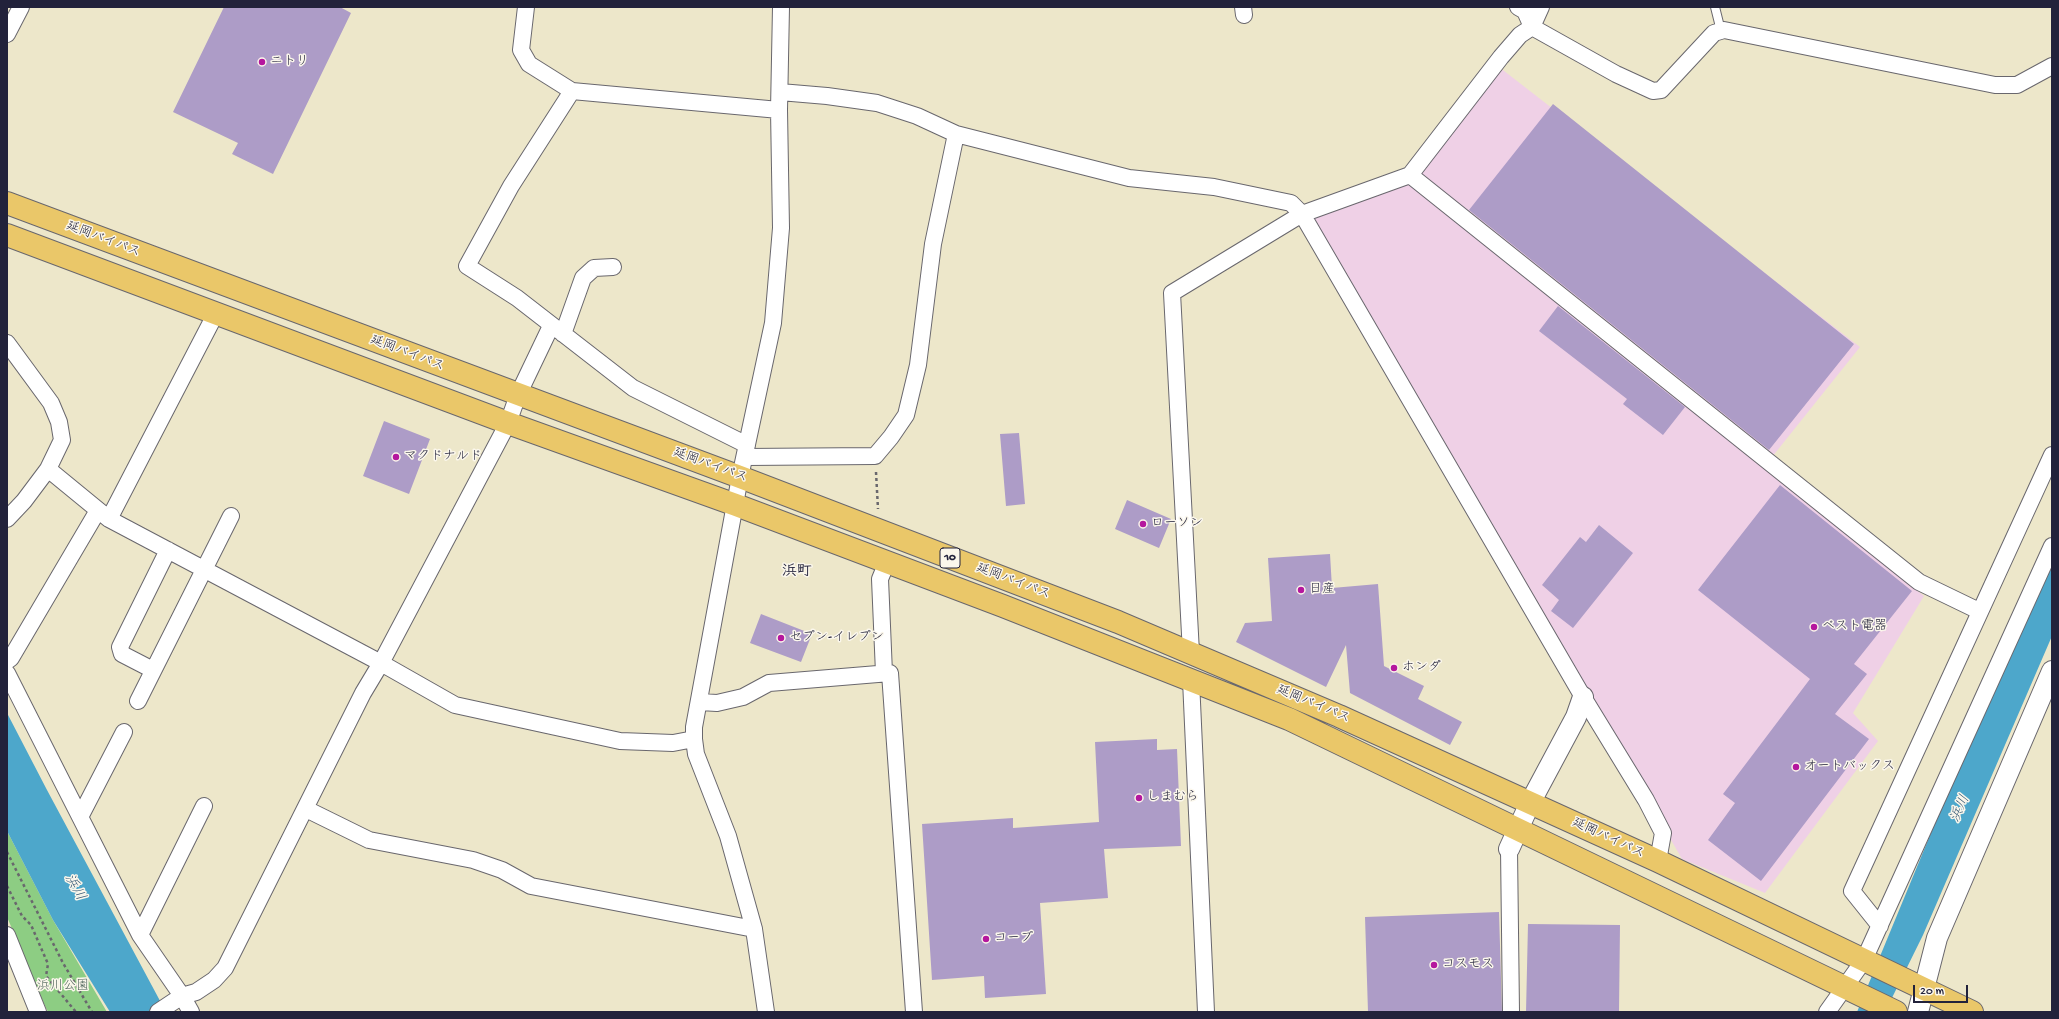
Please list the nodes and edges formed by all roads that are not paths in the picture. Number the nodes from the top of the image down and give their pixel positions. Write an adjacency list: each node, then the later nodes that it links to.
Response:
1 (21, 7): 9 (street)
2 (526, 7): 11 (street)
3 (781, 7): 12 (street)
4 (1518, 7): 7 (street)
5 (1541, 7): 7 (street)
6 (1715, 7): 8 (lane)
7 (1532, 27): 8 (street); 15 (street)
8 (1721, 31): 10 (street)
9 (7, 34)
10 (2052, 66)
11 (572, 91): 13 (street); 21 (street)
12 (780, 92): 13 (street); 14 (street)
13 (779, 110): 26 (street)
14 (956, 134): 17 (street); 26 (street)
15 (1410, 175): 17 (street); 36 (street)
16 (7, 203): 23 (highway, 延岡バイパス / 10)
17 (1302, 214): 37 (street); 45 (street)
18 (7, 235): 20 (highway, 延岡バイパス / 10)
19 (613, 267): 21 (street)
20 (216, 313): 24 (highway, 延岡バイパス / 10); 29 (street)
21 (557, 330): 23 (street); 26 (street)
22 (7, 343): 27 (street)
23 (518, 395): 24 (street); 26 (highway, 延岡バイパス / 10)
24 (508, 423): 28 (highway, 延岡バイパス / 10); 39 (street)
25 (2052, 455): 36 (street)
26 (744, 460): 28 (street); 37 (highway, 延岡バイパス / 10)
27 (48, 469): 29 (street); 31 (street)
28 (736, 505): 34 (highway, 延岡バイパス / 10); 47 (street)
29 (103, 516): 33 (street); 38 (street)
30 (231, 516): 35 (street)
31 (7, 519)
32 (2052, 546): 57 (street)
33 (168, 550): 35 (street); 40 (street)
34 (887, 562): 43 (street); 44 (highway, 延岡バイパス / 10)
35 (205, 569): 39 (street); 40 (street)
36 (1979, 611): 57 (street)
37 (1191, 653): 50 (highway, 延岡バイパス / 10)
38 (7, 661)
39 (382, 663): 49 (street); 52 (street)
40 (153, 670): 46 (street)
41 (2052, 671): 62 (street)
42 (7, 673): 53 (street)
43 (884, 673): 47 (street); 70 (street)
44 (1191, 680): 54 (highway, 延岡バイパス / 10); 71 (street)
45 (1583, 697): 50 (street); 56 (street)
46 (138, 701)
47 (700, 702): 49 (street)
48 (124, 732): 53 (street)
49 (694, 739): 58 (street)
50 (1530, 803): 54 (street); 56 (highway, 延岡バイパス / 10)
51 (204, 806): 60 (street)
52 (306, 809): 58 (street); 64 (street)
53 (80, 817): 60 (street)
54 (1518, 830): 55 (street); 63 (highway, 延岡バイパス / 10)
55 (1509, 849): 72 (street)
56 (1658, 861): 61 (highway, 延岡バイパス / 10)
57 (1880, 926): 61 (street)
58 (754, 928): 69 (street)
59 (7, 935): 66 (street)
60 (140, 935): 64 (street)
61 (1868, 961): 62 (highway, 延岡バイパス / 10); 63 (street)
62 (1915, 984): 74 (street); 75 (highway, 延岡バイパス / 10)
63 (1852, 991): 65 (highway, 延岡バイパス / 10); 73 (street)
64 (182, 996): 67 (street); 68 (street)
65 (1894, 1011)
66 (38, 1012)
67 (158, 1012)
68 (191, 1012)
69 (766, 1012)
70 (914, 1012)
71 (1206, 1012)
72 (1511, 1012)
73 (1827, 1012)
74 (1918, 1012)
75 (1972, 1012)

